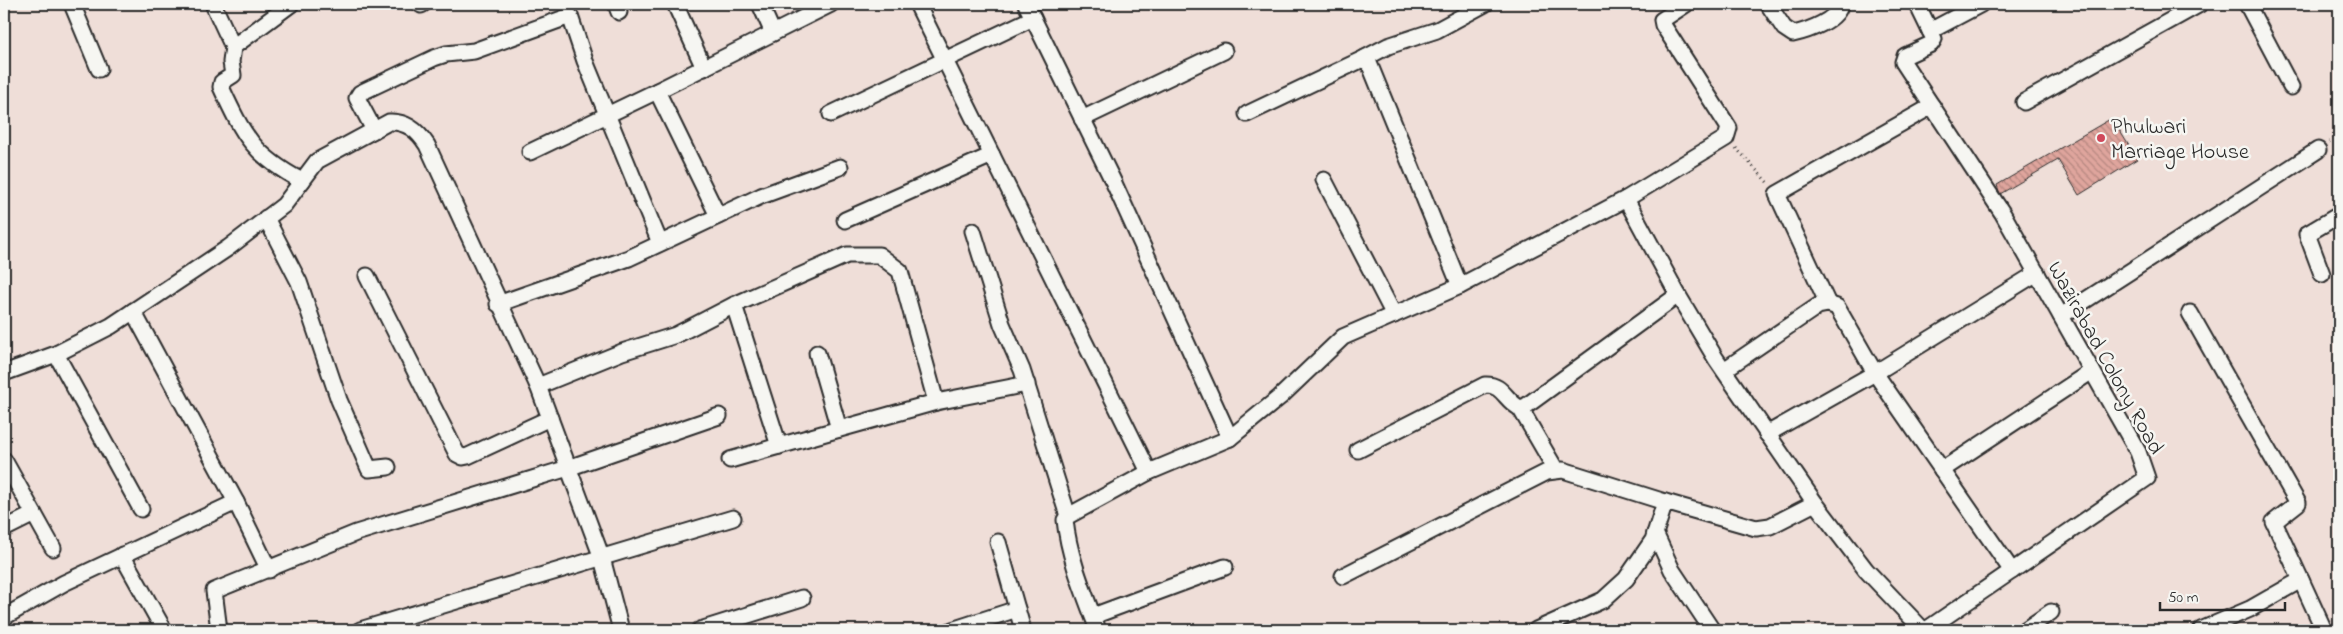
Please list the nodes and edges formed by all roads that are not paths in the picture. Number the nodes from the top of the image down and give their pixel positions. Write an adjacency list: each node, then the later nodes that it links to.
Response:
1 (72, 4): 25 (street)
2 (213, 4): 20 (street)
3 (290, 4): 20 (street)
4 (675, 4): 24 (street)
5 (760, 4): 19 (street)
6 (830, 4): 19 (street)
7 (917, 4): 23 (street)
8 (1026, 4): 17 (street)
9 (1485, 4): 22 (street)
10 (1686, 4): 41 (street)
11 (1768, 4): 12 (street)
12 (1840, 4)
13 (1917, 4): 18 (street)
14 (1981, 4): 18 (street)
15 (2200, 4): 28 (street)
16 (2246, 4): 26 (street)
17 (1033, 18): 23 (street); 33 (street)
18 (1930, 31): 29 (street, Wazirabad Colony Road)
19 (773, 33): 24 (street)
20 (233, 47): 40 (street)
21 (1224, 51): 33 (street)
22 (1365, 58): 31 (street); 51 (street)
23 (946, 61): 30 (street); 37 (street)
24 (704, 68): 27 (street)
25 (99, 69)
26 (2291, 87)
27 (657, 91): 32 (street); 43 (street)
28 (2024, 102)
29 (1932, 106): 48 (street, Wazirabad Colony Road); 54 (street)
30 (831, 114)
31 (1247, 114)
32 (608, 115): 34 (street); 36 (street); 47 (street)
33 (1082, 119): 74 (street)
34 (374, 130): 40 (street); 53 (street)
35 (2318, 150): 59 (street)
36 (530, 152)
37 (992, 155): 45 (street); 83 (street)
38 (840, 167): 43 (street)
39 (1324, 180): 58 (street)
40 (302, 181): 44 (street)
41 (1626, 199): 51 (street); 52 (street)
42 (2339, 215): 49 (street)
43 (718, 216): 47 (street)
44 (266, 218): 56 (street); 79 (street)
45 (845, 220)
46 (973, 232): 66 (street)
47 (660, 243): 53 (street)
48 (2037, 273): 59 (street, Wazirabad Colony Road); 65 (street)
49 (2322, 274)
50 (366, 276): 71 (street)
51 (1460, 286): 58 (street)
52 (1678, 295): 62 (street); 69 (street)
53 (498, 304): 67 (street)
54 (1828, 304): 62 (street); 65 (street)
55 (734, 305): 67 (street); 68 (street); 75 (street)
56 (133, 311): 61 (street); 84 (street)
57 (2190, 313): 101 (street)
58 (1394, 315): 74 (street)
59 (2061, 316): 63 (street, Wazirabad Colony Road)
60 (817, 353): 72 (street)
61 (56, 354): 64 (street); 87 (street)
62 (1724, 370): 73 (street)
63 (2092, 371): 82 (street); 99 (street, Wazirabad Colony Road)
64 (4, 373)
65 (1875, 373): 73 (street); 82 (street)
66 (1027, 384): 68 (street); 89 (street)
67 (538, 386): 71 (street)
68 (936, 402): 72 (street)
69 (1520, 408): 76 (street); 81 (street)
70 (719, 416): 80 (street)
71 (550, 418): 80 (street)
72 (839, 429): 75 (street)
73 (1767, 434): 86 (street)
74 (1230, 438): 83 (street)
75 (779, 446): 78 (street)
76 (1358, 450)
77 (4, 460): 88 (street)
78 (730, 460)
79 (388, 467)
80 (568, 468): 96 (street); 98 (street)
81 (1556, 470): 85 (street); 100 (street)
82 (1942, 470): 99 (street)
83 (1149, 472): 89 (street)
84 (236, 502): 95 (street); 98 (street)
85 (1666, 502): 86 (street); 92 (street)
86 (1815, 503): 116 (street)
87 (141, 509)
88 (34, 514): 91 (street); 94 (street)
89 (1068, 516): 106 (street)
90 (733, 518): 96 (street)
91 (4, 529)
92 (1655, 533): 114 (street); 115 (street)
93 (998, 542): 103 (street)
94 (53, 548)
95 (122, 555): 105 (street); 107 (street)
96 (602, 558): 109 (street); 110 (street)
97 (1225, 566): 106 (street)
98 (268, 570): 108 (street)
99 (2012, 571): 116 (street, Wazirabad Colony Road)
100 (1342, 576)
101 (2302, 580): 118 (street); 119 (street)
102 (802, 598): 111 (street)
103 (1017, 609): 112 (street); 113 (street)
104 (2051, 612): 117 (street)
105 (4, 616)
106 (1096, 623)
107 (164, 630)
108 (219, 630)
109 (360, 630)
110 (621, 630)
111 (700, 630)
112 (952, 630)
113 (1023, 630)
114 (1536, 630)
115 (1712, 630)
116 (1924, 630)
117 (2026, 630)
118 (2201, 630)
119 (2324, 630)

